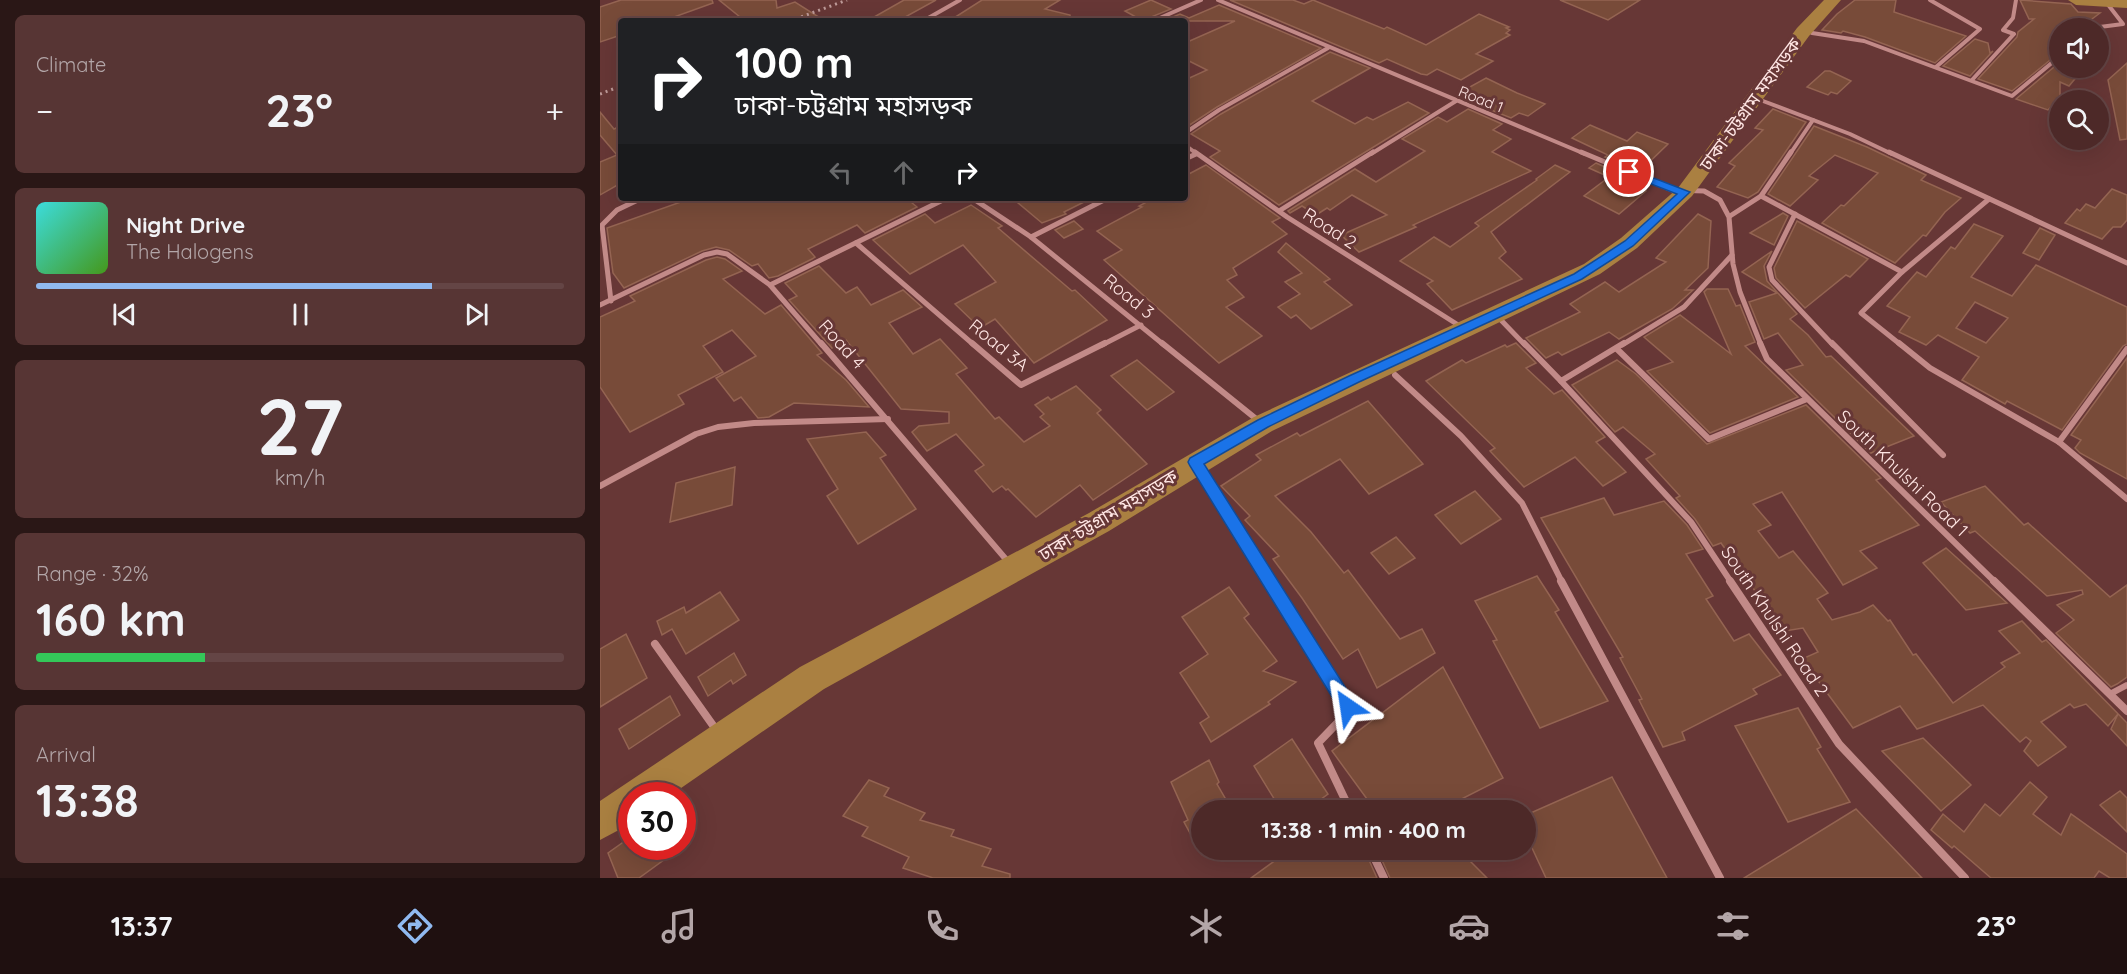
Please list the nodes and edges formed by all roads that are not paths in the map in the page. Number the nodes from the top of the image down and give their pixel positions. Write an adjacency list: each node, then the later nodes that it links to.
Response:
1 (960, 0): 12 (street)
2 (1201, 0): 13 (street)
3 (1218, 0): 16 (street, Road 1)
4 (1833, 0): 27 (highway, ঢাকা-চট্টগ্রাম মহাসড়ক)
5 (1845, 0): 15 (highway, ঢাকা-চট্টগ্রাম মহাসড়ক)
6 (1930, 0): 18 (street)
7 (2016, 0): 19 (street)
8 (2076, 0): 9 (highway)
9 (2085, 0): 10 (highway)
10 (2106, 2): 11 (highway); 14 (street)
11 (2127, 3)
12 (928, 18)
13 (1160, 18)
14 (2109, 26)
15 (1812, 33): 18 (street); 21 (highway, ঢাকা-চট্টগ্রাম মহাসড়ক)
16 (1328, 48): 20 (street, Road 1); 23 (street)
17 (2049, 65): 19 (street)
18 (1936, 67): 19 (street)
19 (1972, 80)
20 (1456, 101): 27 (street, Road 1); 34 (street)
21 (1763, 101): 22 (street); 27 (highway, ঢাকা-চট্টগ্রাম মহাসড়ক)
22 (1813, 120): 28 (street); 29 (street)
23 (1188, 131)
24 (1188, 147): 25 (street, Road 2)
25 (1196, 154): 26 (street); 34 (street, Road 2)
26 (1188, 158)
27 (1693, 191): 36 (street, Road 1); 45 (highway, ঢাকা-চট্টগ্রাম মহাসড়ক)
28 (1761, 196): 35 (street); 36 (street)
29 (1989, 200): 40 (street); 41 (street)
30 (636, 201): 43 (street)
31 (940, 201): 38 (street)
32 (977, 201): 37 (street, Road 3)
33 (1102, 201): 37 (street)
34 (1279, 211): 47 (street, Road 2)
35 (1795, 214): 41 (street); 56 (street)
36 (1730, 216): 39 (street, South Khulshi Road 1)
37 (1031, 237): 46 (street, Road 3)
38 (856, 243): 42 (street); 46 (street, Road 3A)
39 (1732, 255): 48 (street); 52 (street, South Khulshi Road 1)
40 (2127, 263)
41 (1902, 272): 55 (street)
42 (770, 285): 43 (street, Road 4); 53 (street, Road 4)
43 (611, 301): 44 (street, Road 4)
44 (600, 305)
45 (1500, 318): 47 (highway, ঢাকা-চট্টগ্রাম মহাসড়ক); 50 (highway, ঢাকা-চট্টগ্রাম মহাসড়ক); 51 (street, South Khulshi Road 2)
46 (1141, 326): 54 (street, Road 3)
47 (1463, 328): 54 (highway, ঢাকা-চট্টগ্রাম মহাসড়ক)
48 (1617, 348): 51 (street); 52 (street)
49 (2127, 349): 55 (street)
50 (1395, 375): 57 (highway, ঢাকা-চট্টগ্রাম মহাসড়ক); 75 (street)
51 (1561, 381): 76 (street, South Khulshi Road 2)
52 (1807, 399): 63 (street, South Khulshi Road 1)
53 (888, 419): 58 (street); 60 (street, Road 4)
54 (1263, 424): 57 (highway, ঢাকা-চট্টগ্রাম মহাসড়ক)
55 (2059, 442): 59 (street)
56 (1943, 455)
57 (1199, 469): 60 (highway, ঢাকা-চট্টগ্রাম মহাসড়ক); 67 (highway, ঢাকা-চট্টগ্রাম মহাসড়ক); 68 (street)
58 (600, 486)
59 (2127, 499)
60 (1015, 570): 65 (highway, ঢাকা-চট্টগ্রাম মহাসড়ক)
61 (655, 644): 65 (street)
62 (2127, 685): 63 (lane)
63 (2110, 694): 64 (street, South Khulshi Road 1)
64 (2127, 711)
65 (722, 739): 66 (highway, ঢাকা-চট্টগ্রাম মহাসড়ক)
66 (659, 782)
67 (690, 782)
68 (1345, 800)
69 (618, 810): 70 (highway)
70 (600, 822)
71 (618, 830): 72 (highway)
72 (600, 842)
73 (1375, 860): 74 (street)
74 (1384, 878)
75 (1720, 878)
76 (1965, 878)

